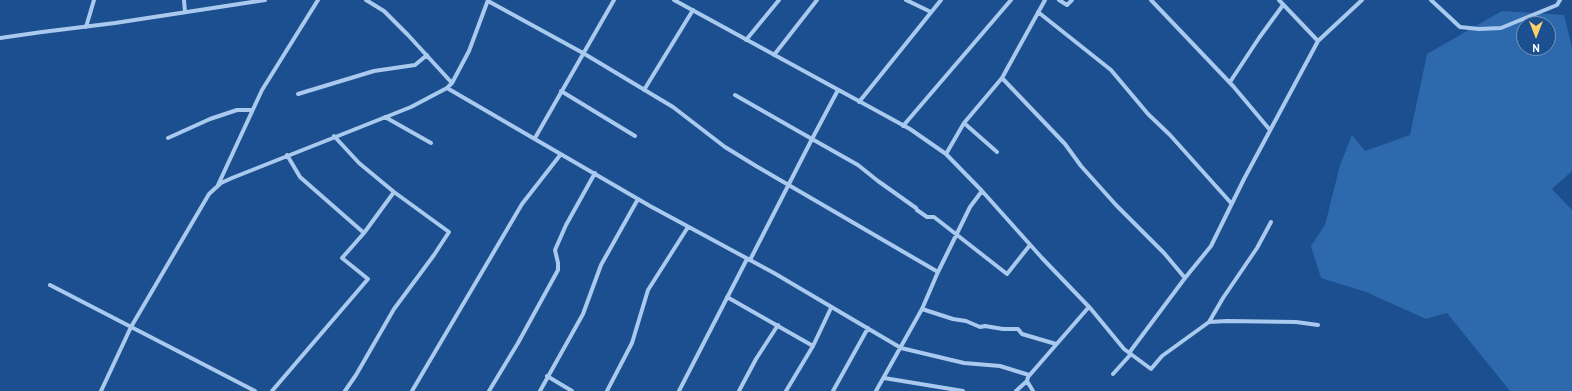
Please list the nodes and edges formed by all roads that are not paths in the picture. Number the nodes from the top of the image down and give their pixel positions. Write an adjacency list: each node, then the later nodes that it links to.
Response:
1 (94, 0): 27 (street)
2 (184, 0): 24 (street)
3 (265, 0): 24 (street)
4 (318, 0): 44 (street)
5 (366, 0): 33 (street)
6 (488, 0): 31 (street); 36 (street)
7 (614, 0): 31 (street)
8 (674, 0): 23 (street)
9 (779, 0): 29 (street)
10 (817, 0): 32 (street)
11 (906, 0): 25 (street)
12 (941, 0): 25 (street)
13 (1011, 0): 47 (street)
14 (1059, 0): 15 (street)
15 (1072, 0)
16 (1151, 0): 35 (street)
17 (1279, 0): 22 (street)
18 (1362, 0): 30 (street)
19 (1431, 0): 20 (street)
20 (1560, 0)
21 (1043, 1): 26 (street)
22 (1283, 5): 30 (street); 35 (street)
23 (693, 10): 29 (street); 38 (street)
24 (185, 12): 27 (street)
25 (931, 12): 43 (street)
26 (1038, 12): 34 (street); 65 (street)
27 (86, 27): 28 (street)
28 (0, 38)
29 (746, 40): 32 (street)
30 (1318, 41): 48 (street)
31 (583, 53): 38 (street); 40 (street)
32 (774, 55): 39 (street)
33 (428, 56): 36 (street); 41 (street)
34 (1002, 78): 46 (street); 73 (street)
35 (1230, 82): 48 (street)
36 (452, 83): 37 (street)
37 (447, 88): 45 (street); 52 (street)
38 (644, 90): 60 (street)
39 (838, 90): 43 (street); 53 (street)
40 (561, 91): 50 (street); 52 (street)
41 (298, 94)
42 (735, 95): 53 (street)
43 (859, 102): 47 (street)
44 (252, 110): 51 (street); 61 (street)
45 (385, 117): 49 (street); 54 (street)
46 (964, 123): 55 (street); 57 (street)
47 (903, 126): 57 (street)
48 (1270, 130): 65 (street)
49 (334, 136): 58 (street); 63 (street)
50 (635, 136)
51 (168, 138)
52 (535, 138): 56 (street)
53 (812, 139): 60 (street); 69 (street)
54 (431, 143)
55 (997, 152)
56 (561, 154): 59 (street); 97 (street)
57 (946, 154): 62 (street)
58 (287, 155): 61 (street); 68 (street)
59 (595, 173): 64 (street); 98 (street)
60 (788, 185): 71 (street); 72 (street)
61 (217, 187): 82 (street)
62 (982, 191): 69 (street); 70 (street)
63 (394, 192): 68 (street); 96 (street)
64 (638, 199): 67 (street); 89 (street)
65 (1231, 203): 73 (street)
66 (1271, 222): 79 (street)
67 (688, 227): 71 (street); 101 (street)
68 (364, 233): 95 (street)
69 (957, 234): 70 (street); 72 (street)
70 (1030, 245): 77 (street)
71 (748, 259): 75 (street); 76 (street)
72 (938, 272): 78 (street)
73 (1185, 278): 87 (street)
74 (50, 285): 82 (street)
75 (727, 297): 80 (street); 102 (street)
76 (831, 308): 83 (street); 85 (street)
77 (1088, 308): 84 (street); 87 (street)
78 (922, 309): 84 (street); 86 (street)
79 (1209, 322): 81 (street); 87 (street)
80 (778, 325): 85 (street); 103 (street)
81 (1318, 325)
82 (131, 327): 93 (street); 94 (street)
83 (868, 328): 86 (street); 105 (street)
84 (1056, 344): 90 (street)
85 (812, 346): 104 (street)
86 (901, 348): 90 (street); 91 (street)
87 (1130, 353): 88 (street)
88 (1113, 374)
89 (547, 376): 99 (street); 100 (street)
90 (1029, 376): 92 (street)
91 (884, 378): 106 (street); 107 (street)
92 (1027, 381): 108 (street); 109 (street)
93 (101, 391)
94 (255, 391)
95 (272, 391)
96 (345, 391)
97 (412, 391)
98 (489, 391)
99 (540, 391)
100 (572, 391)
101 (607, 391)
102 (679, 391)
103 (739, 391)
104 (786, 391)
105 (833, 391)
106 (876, 391)
107 (963, 391)
108 (1016, 391)
109 (1032, 391)

